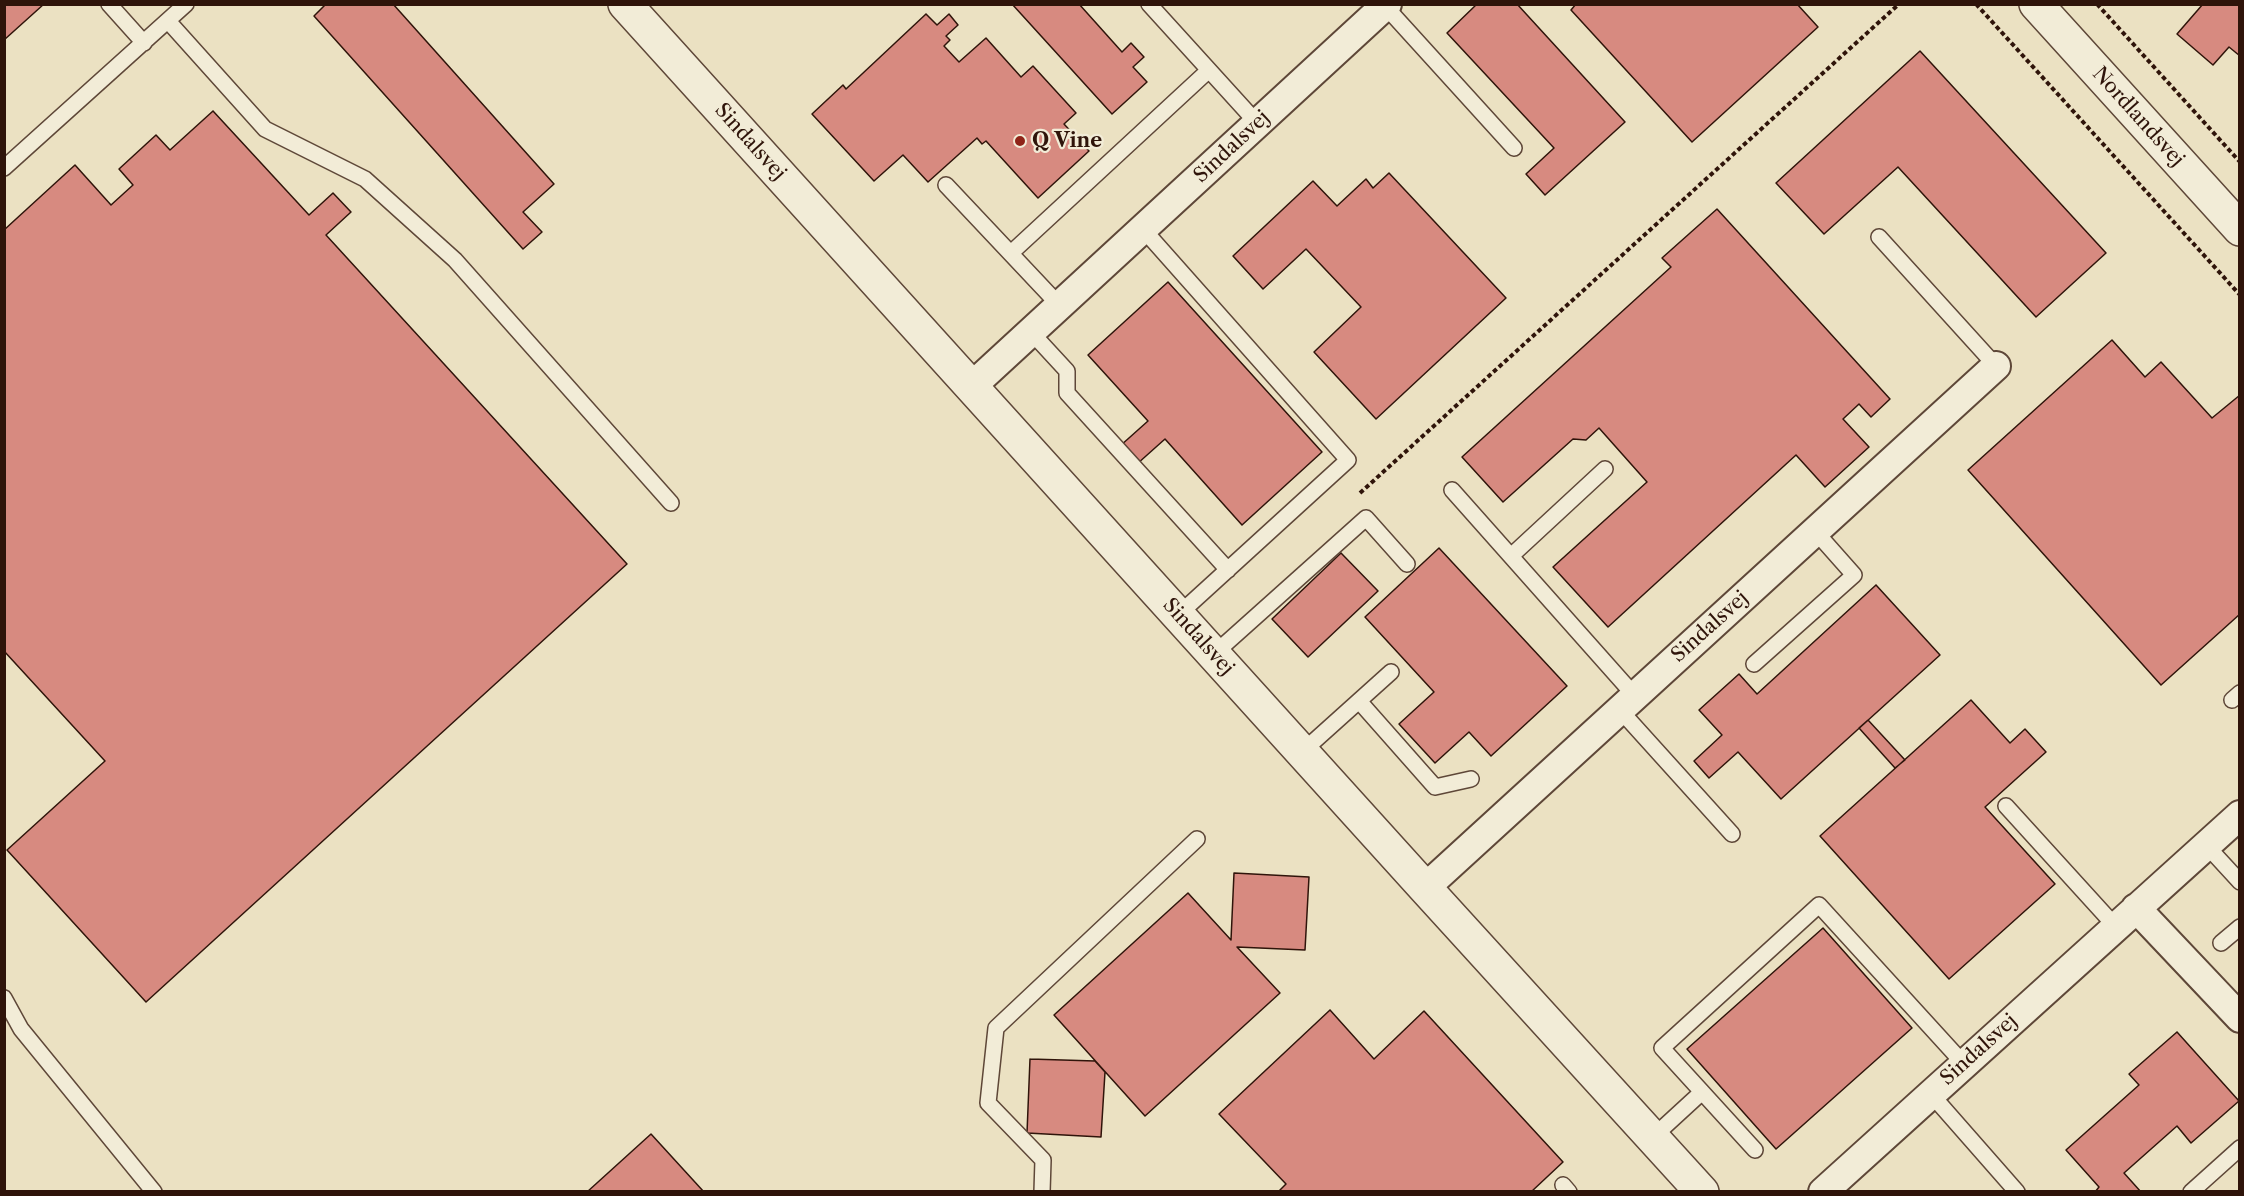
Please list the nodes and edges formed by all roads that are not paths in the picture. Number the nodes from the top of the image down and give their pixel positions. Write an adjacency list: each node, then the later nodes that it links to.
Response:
1 (109, 4): 8 (lane)
2 (186, 4): 7 (lane)
3 (625, 4): 21 (street, Sindalsvej)
4 (1149, 4): 9 (lane)
5 (2036, 4): 15 (street, Nordlandsvej)
6 (1386, 5): 10 (street, Sindalsvej); 11 (lane)
7 (168, 21): 8 (lane); 24 (lane)
8 (144, 42): 12 (lane)
9 (1209, 70): 10 (lane); 17 (lane)
10 (1258, 124): 14 (street, Sindalsvej)
11 (1514, 148)
12 (4, 168)
13 (946, 185): 17 (lane)
14 (1143, 229): 18 (street, Sindalsvej); 28 (lane)
15 (2240, 229)
16 (1879, 237): 20 (lane)
17 (1011, 253): 18 (lane)
18 (1060, 306): 19 (street, Sindalsvej)
19 (1031, 332): 21 (street, Sindalsvej); 28 (lane)
20 (1996, 366): 25 (street, Sindalsvej)
21 (971, 387): 29 (street, Sindalsvej)
22 (1605, 469): 26 (lane)
23 (1452, 490): 26 (lane)
24 (671, 503)
25 (1815, 531): 31 (lane); 34 (street, Sindalsvej)
26 (1511, 556): 34 (lane)
27 (1407, 564): 30 (lane)
28 (1228, 570): 29 (lane)
29 (1178, 615): 30 (street, Sindalsvej)
30 (1214, 654): 35 (street, Sindalsvej)
31 (1754, 664)
32 (1391, 672): 33 (lane)
33 (1359, 701): 35 (lane); 36 (lane)
34 (1628, 703): 39 (lane); 43 (street, Sindalsvej)
35 (1302, 752): 43 (street, Sindalsvej)
36 (1471, 779)
37 (2006, 806): 44 (lane)
38 (2240, 815): 41 (street, Sindalsvej)
39 (1732, 834)
40 (1197, 839): 56 (lane)
41 (2206, 845): 42 (lane); 44 (street, Sindalsvej)
42 (2240, 882)
43 (1425, 888): 52 (street, Sindalsvej)
44 (2126, 917): 48 (street); 49 (street, Sindalsvej)
45 (2240, 927): 46 (lane)
46 (2221, 943)
47 (4, 998): 55 (lane)
48 (2240, 1018)
49 (1964, 1064): 50 (lane); 51 (street, Sindalsvej)
50 (1702, 1092): 52 (lane); 54 (lane)
51 (1931, 1094): 58 (street, Sindalsvej); 59 (lane)
52 (1653, 1137): 57 (street, Sindalsvej)
53 (2240, 1148): 60 (lane)
54 (1755, 1150)
55 (154, 1191)
56 (1042, 1191)
57 (1702, 1191)
58 (1823, 1191)
59 (2017, 1191)
60 (2192, 1191)

